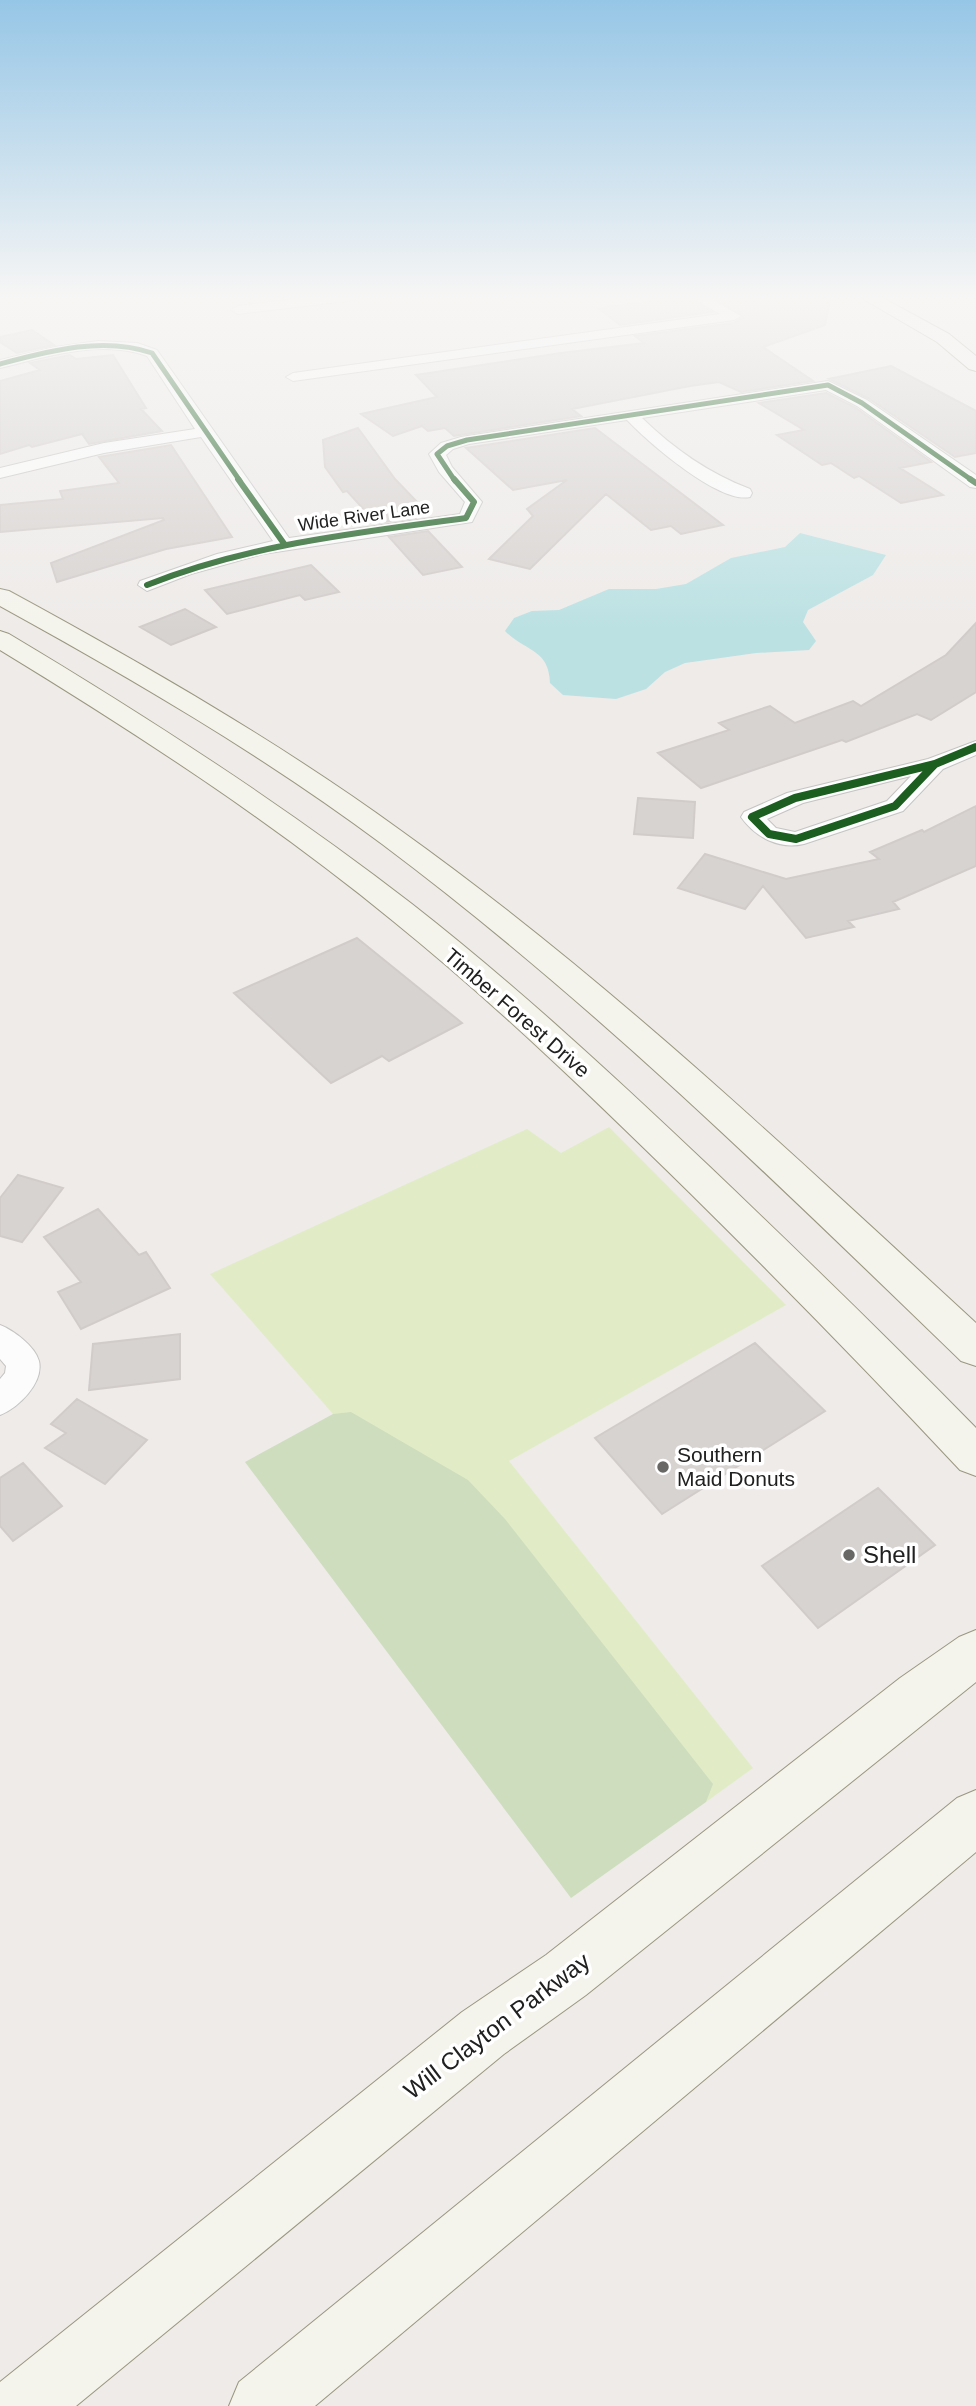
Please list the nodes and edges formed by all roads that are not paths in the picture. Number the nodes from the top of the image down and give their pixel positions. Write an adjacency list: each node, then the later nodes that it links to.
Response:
1 (189, 408): 5 (street)
2 (687, 408): 4 (street)
3 (871, 408): 8 (street)
4 (632, 417): 9 (street); 10 (street, Wide River Lane)
5 (205, 432): 6 (street); 10 (street)
6 (3, 473): 7 (street)
7 (28, 483)
8 (976, 483)
9 (744, 493)
10 (285, 545): 11 (street, Wide River Lane)
11 (148, 585)
12 (0, 596): 14 (main road)
13 (0, 639): 15 (main road, Timber Forest Drive)
14 (206, 714): 15 (main road); 19 (main road)
15 (158, 735): 21 (main road, Timber Forest Drive)
16 (976, 747): 17 (street)
17 (935, 764): 17 (street)
18 (0, 1338): 20 (street)
19 (976, 1349)
20 (0, 1401)
21 (976, 1457)
22 (976, 1653): 24 (main road, Will Clayton Parkway)
23 (976, 1817): 25 (main road)
24 (23, 2406)
25 (263, 2406)

